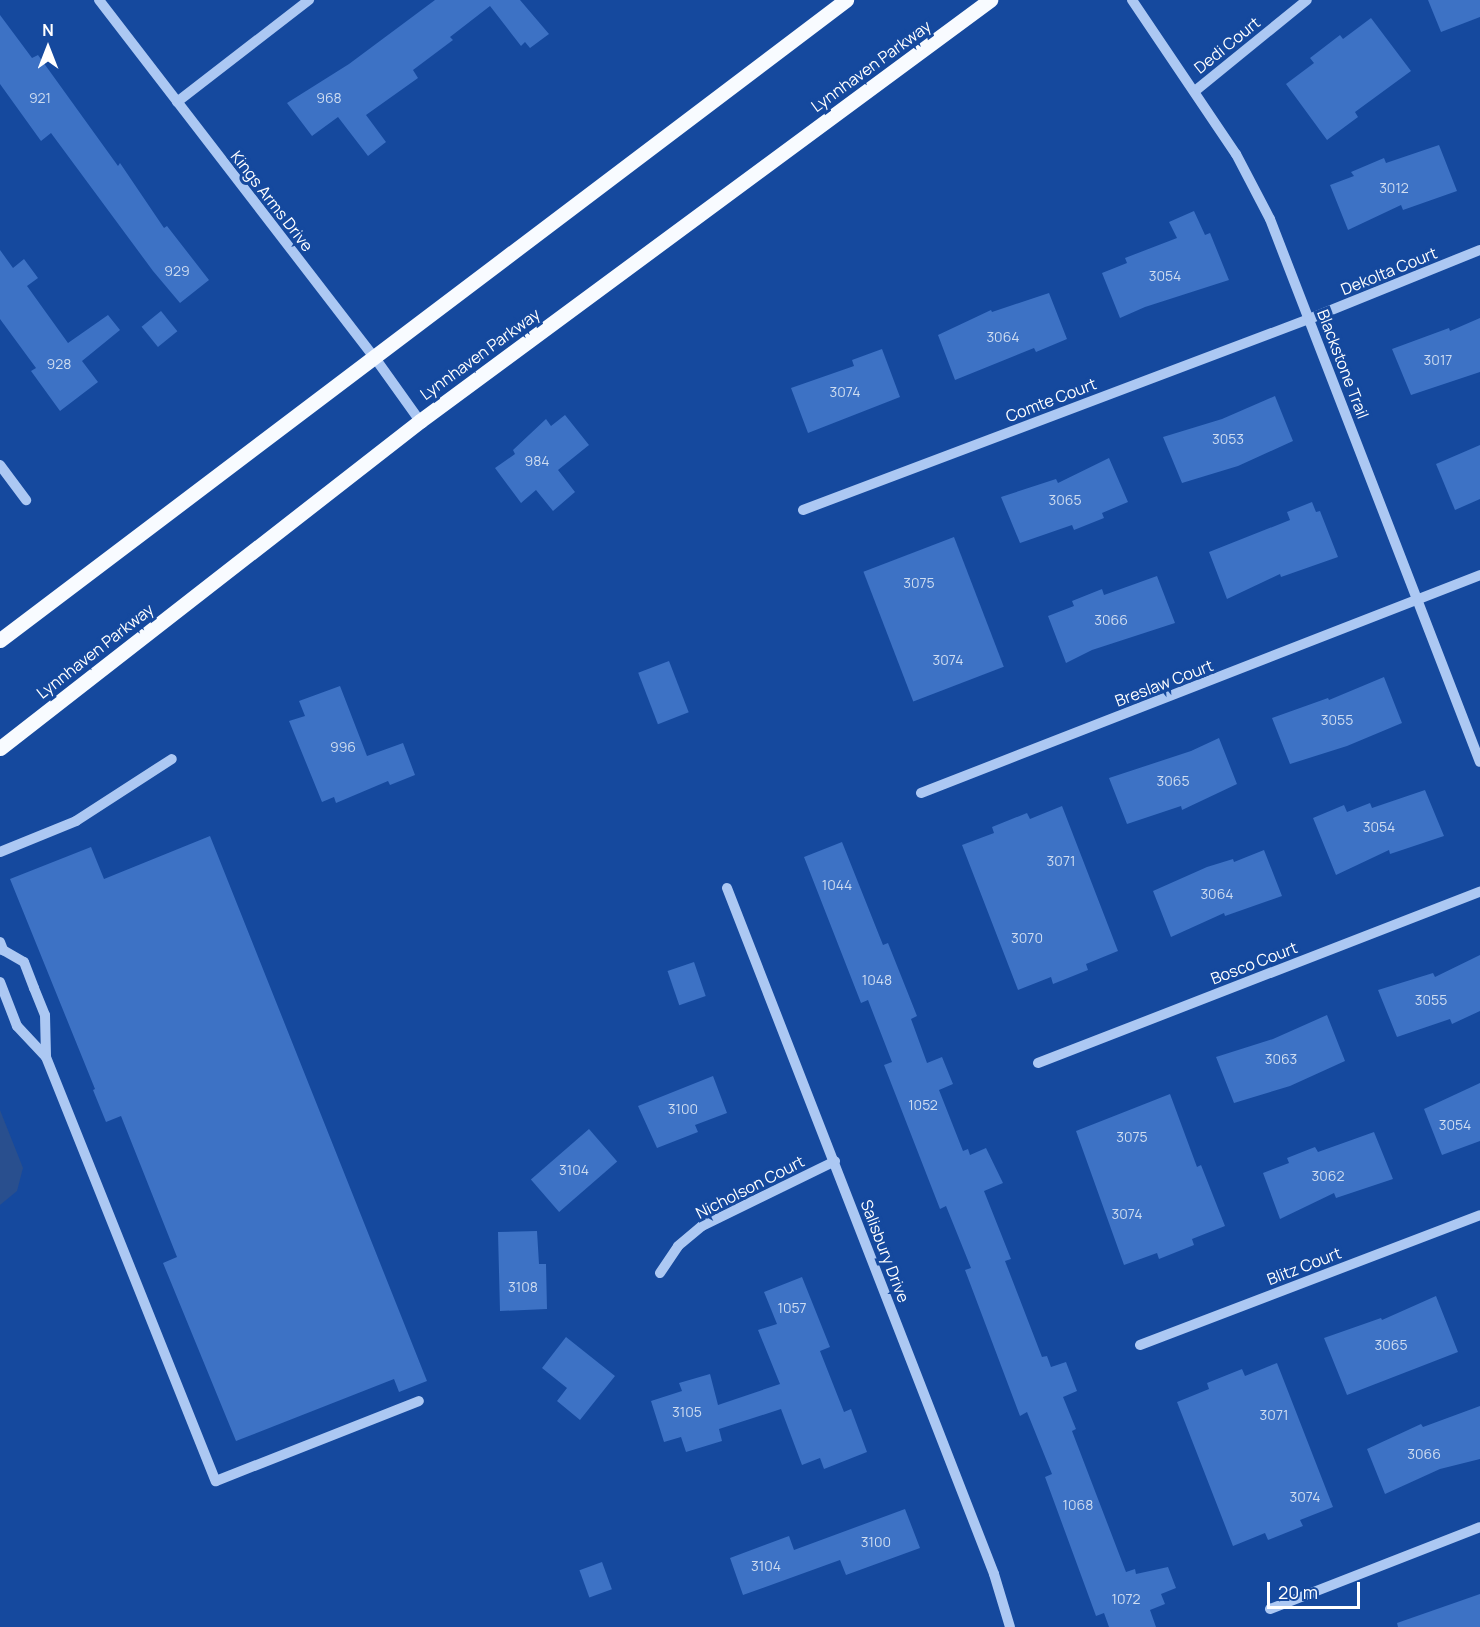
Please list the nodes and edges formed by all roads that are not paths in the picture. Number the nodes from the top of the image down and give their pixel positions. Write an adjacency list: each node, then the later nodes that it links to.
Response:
1 (99, 0): 8 (street, Kings Arms Drive)
2 (309, 0): 8 (street)
3 (846, 0): 11 (main road)
4 (990, 0): 12 (main road, Lynnhaven Parkway)
5 (1132, 0): 7 (street, Blackstone Trail)
6 (1307, 0): 7 (street, Dedi Court)
7 (1195, 91): 10 (street, Blackstone Trail)
8 (177, 102): 11 (street, Kings Arms Drive)
9 (1480, 250): 10 (street, Dekolta Court)
10 (1309, 319): 15 (street, Comte Court); 17 (street, Blackstone Trail)
11 (375, 358): 12 (street, Kings Arms Drive); 18 (main road)
12 (420, 421): 19 (main road, Lynnhaven Parkway)
13 (0, 465): 14 (street)
14 (26, 500)
15 (803, 510)
16 (1480, 575): 17 (street, Breslaw Court)
17 (1418, 600): 21 (street, Blackstone Trail); 22 (street, Breslaw Court)
18 (0, 640)
19 (0, 748)
20 (172, 759): 23 (street)
21 (1480, 762)
22 (921, 794)
23 (0, 852)
24 (727, 888): 30 (street, Salisbury Drive)
25 (1480, 892): 29 (street, Bosco Court)
26 (1, 950): 28 (street)
27 (0, 982): 28 (street)
28 (46, 1057): 34 (street)
29 (1038, 1063)
30 (835, 1161): 32 (street, Nicholson Court); 37 (street, Salisbury Drive)
31 (1480, 1215): 33 (street, Blitz Court)
32 (660, 1273)
33 (1140, 1345)
34 (419, 1401)
35 (1480, 1527): 36 (street)
36 (1270, 1609)
37 (1006, 1626)

